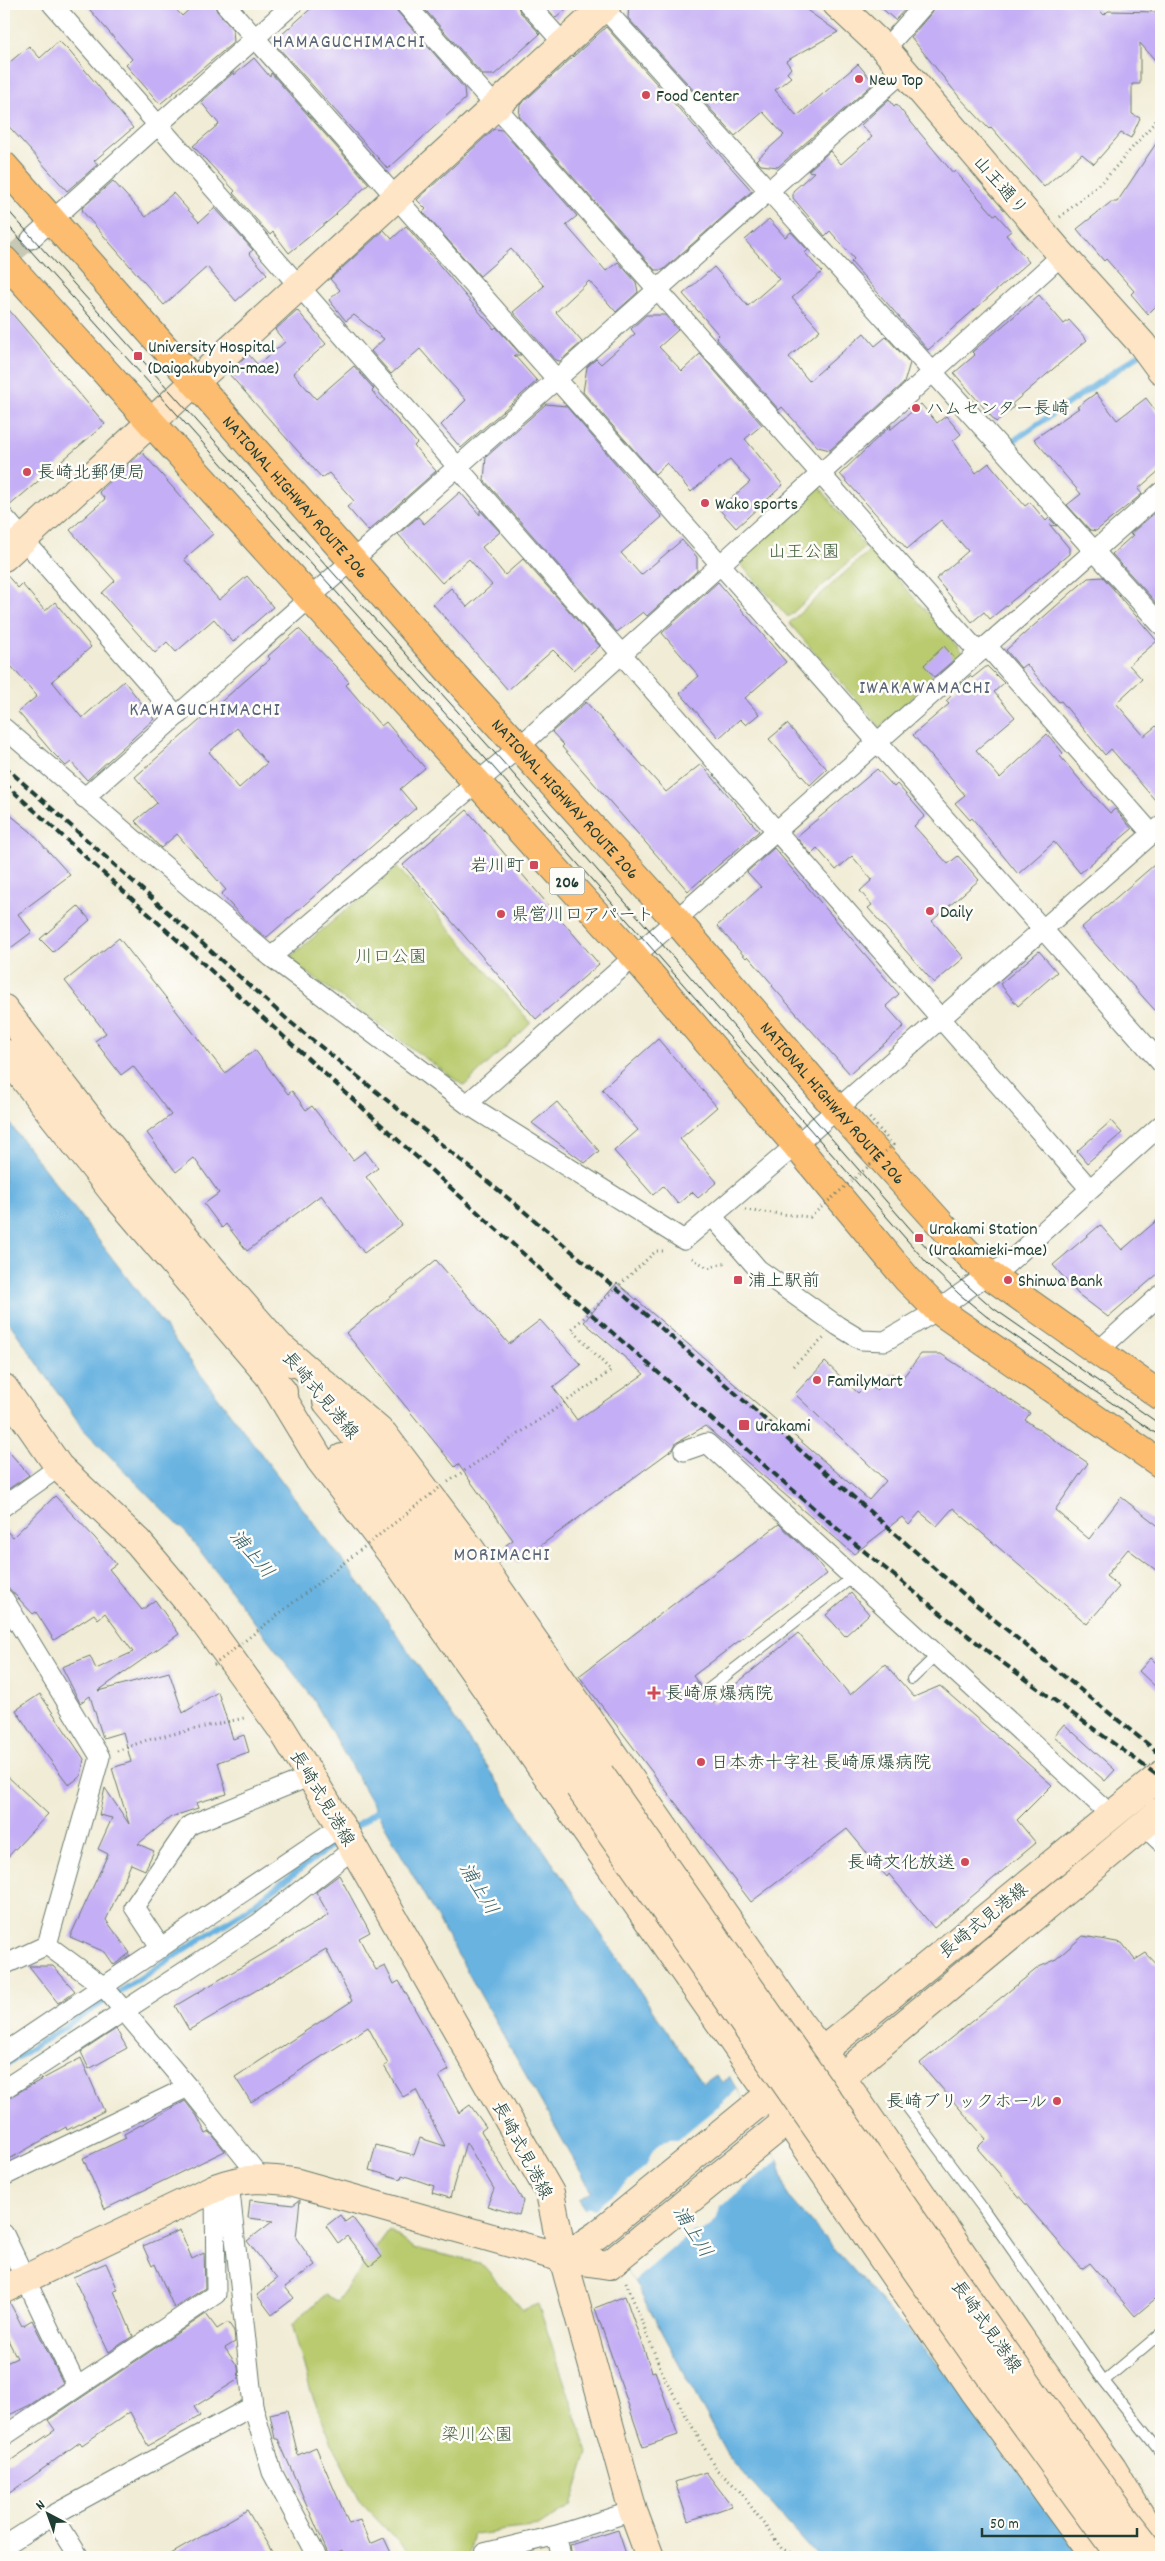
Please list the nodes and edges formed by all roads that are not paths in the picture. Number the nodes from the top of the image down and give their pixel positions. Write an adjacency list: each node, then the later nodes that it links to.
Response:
1 (52, 4): 14 (street)
2 (225, 4): 9 (street)
3 (293, 4): 9 (street)
4 (405, 4): 13 (street)
5 (528, 4): 10 (street)
6 (837, 4): 11 (main road, 山王通り)
7 (925, 4): 11 (street)
8 (605, 6): 10 (main road); 16 (street)
9 (255, 38): 14 (street); 17 (street)
10 (564, 44): 13 (main road)
11 (884, 49): 12 (main road, 山王通り)
12 (904, 72): 16 (street); 20 (main road, 山王通り)
13 (496, 106): 17 (main road); 23 (street)
14 (158, 126): 18 (street); 22 (street)
15 (4, 166): 18 (highway, NATIONAL HIGHWAY ROUTE 206)
16 (769, 191): 23 (street); 25 (street)
17 (396, 197): 22 (main road); 26 (street)
18 (52, 220): 19 (street); 27 (highway, NATIONAL HIGHWAY ROUTE 206)
19 (31, 239)
20 (1062, 255): 24 (main road, 山王通り); 25 (street)
21 (7, 259): 28 (highway, 206)
22 (299, 287): 27 (main road); 29 (street)
23 (658, 290): 26 (street); 30 (street)
24 (1161, 370)
25 (933, 372): 30 (street); 34 (street)
26 (557, 379): 29 (street); 36 (street)
27 (195, 382): 28 (main road); 35 (highway, NATIONAL HIGHWAY ROUTE 206)
28 (151, 422): 33 (main road); 37 (highway, 206)
29 (457, 468): 35 (street); 40 (street)
30 (821, 474): 36 (street); 39 (street)
31 (1161, 492): 34 (street)
32 (4, 517): 33 (street)
33 (14, 548): 41 (street)
34 (1094, 552): 38 (street); 39 (street)
35 (354, 560): 37 (street); 44 (highway, NATIONAL HIGHWAY ROUTE 206)
36 (721, 564): 40 (street); 43 (street)
37 (310, 598): 41 (street); 45 (highway, 206)
38 (1161, 625)
39 (983, 650): 43 (street); 47 (street)
40 (621, 654): 44 (street); 48 (street)
41 (177, 716): 46 (street)
42 (4, 728): 46 (street)
43 (878, 743): 48 (street); 50 (street)
44 (519, 747): 45 (street); 49 (highway, NATIONAL HIGHWAY ROUTE 206)
45 (478, 782): 51 (street); 52 (highway, 206)
46 (84, 798): 51 (street)
47 (1156, 830): 50 (street)
48 (777, 832): 49 (street); 54 (street)
49 (677, 921): 52 (street); 58 (highway, NATIONAL HIGHWAY ROUTE 206)
50 (1043, 929): 54 (street); 56 (street)
51 (271, 957): 57 (street)
52 (635, 957): 57 (street); 60 (highway, 206)
53 (4, 1009): 64 (main road)
54 (940, 1018): 58 (street); 61 (street)
55 (4, 1052): 64 (main road)
56 (1161, 1063)
57 (467, 1104): 62 (street)
58 (836, 1108): 60 (street); 63 (highway, NATIONAL HIGHWAY ROUTE 206)
59 (1161, 1125): 61 (street)
60 (796, 1145): 62 (street); 66 (highway, 206)
61 (1090, 1189): 63 (street)
62 (712, 1216): 66 (street)
63 (988, 1274): 66 (street); 68 (highway, NATIONAL HIGHWAY ROUTE 206)
64 (202, 1278): 67 (main road, 長崎式見港線); 69 (main road, 長崎式見港線)
65 (1161, 1294): 68 (street)
66 (938, 1310): 73 (highway, 206)
67 (283, 1349): 83 (main road, 長崎式見港線); 92 (main road)
68 (1097, 1352): 71 (highway, NATIONAL HIGHWAY ROUTE 206)
69 (272, 1379): 83 (main road, 長崎式見港線); 97 (main road)
70 (4, 1388): 74 (main road, 長崎式見港線)
71 (1161, 1396)
72 (684, 1451): 76 (street)
73 (1161, 1464)
74 (59, 1467): 75 (street); 82 (main road, 長崎式見港線)
75 (4, 1506)
76 (854, 1577): 78 (street); 80 (lane)
77 (4, 1599): 87 (street)
78 (937, 1655): 79 (lane); 84 (street)
79 (912, 1679)
80 (706, 1691)
81 (1161, 1774): 84 (main road, 長崎式見港線)
82 (310, 1776): 86 (main road, 長崎式見港線); 88 (street)
83 (590, 1780): 123 (main road, 長崎式見港線, bridge); 124 (main road, 長崎式見港線, bridge)
84 (1111, 1815): 92 (main road, 長崎式見港線)
85 (1155, 1826): 94 (main road, 長崎式見港線)
86 (347, 1837): 88 (street); 91 (street); 104 (main road, 長崎式見港線)
87 (46, 1945): 89 (street); 90 (street)
88 (162, 1948): 90 (street)
89 (4, 1965)
90 (104, 1987): 91 (street); 93 (street)
91 (123, 2011): 95 (street); 96 (street)
92 (822, 2052): 94 (main road); 97 (main road, 長崎式見港線)
93 (4, 2053)
94 (841, 2077): 99 (main road, 長崎式見港線); 116 (main road)
95 (188, 2087): 100 (street); 101 (street)
96 (4, 2089)
97 (760, 2103): 99 (main road); 104 (main road, 長崎式見港線)
98 (908, 2107): 107 (lane)
99 (779, 2127): 104 (main road, 長崎式見港線); 122 (main road)
100 (4, 2176)
101 (260, 2177): 102 (main road); 104 (main road)
102 (222, 2185): 105 (main road); 108 (street); 109 (street)
103 (4, 2234): 105 (street)
104 (562, 2258): 112 (main road)
105 (14, 2284): 108 (street)
106 (1161, 2333): 107 (lane)
107 (1104, 2381): 111 (lane)
108 (77, 2387): 110 (street)
109 (253, 2406): 113 (street); 119 (street)
110 (4, 2436)
111 (1161, 2453)
112 (633, 2511): 114 (street); 121 (main road)
113 (53, 2515): 115 (street); 118 (street)
114 (557, 2535): 117 (street); 120 (street)
115 (4, 2546)
116 (1161, 2550)
117 (484, 2553)
118 (79, 2557)
119 (317, 2557)
120 (561, 2557)
121 (650, 2557)
122 (1094, 2557)
123 (1121, 2557)
124 (1155, 2557)

